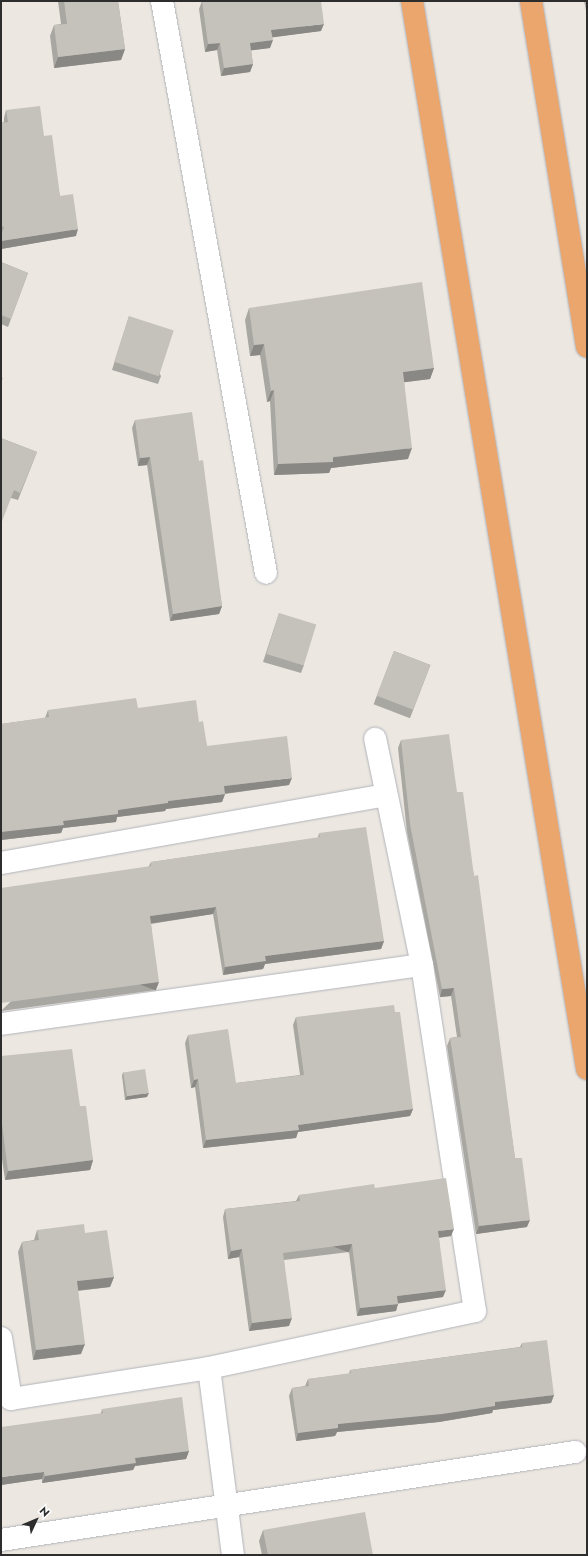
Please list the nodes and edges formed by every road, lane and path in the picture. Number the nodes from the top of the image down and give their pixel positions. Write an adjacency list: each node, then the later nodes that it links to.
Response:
1 (162, 1): 5 (street)
2 (412, 1): 11 (highway)
3 (531, 1): 4 (highway)
4 (587, 346)
5 (266, 573)
6 (375, 739): 7 (street)
7 (386, 795): 8 (street); 9 (street)
8 (1, 863)
9 (422, 965): 10 (street); 13 (street)
10 (1, 1024)
11 (587, 1069)
12 (1, 1338): 13 (street)
13 (209, 1368): 15 (street)
14 (575, 1452): 15 (street)
15 (227, 1505): 16 (street); 17 (street)
16 (1, 1540)
17 (233, 1555)

